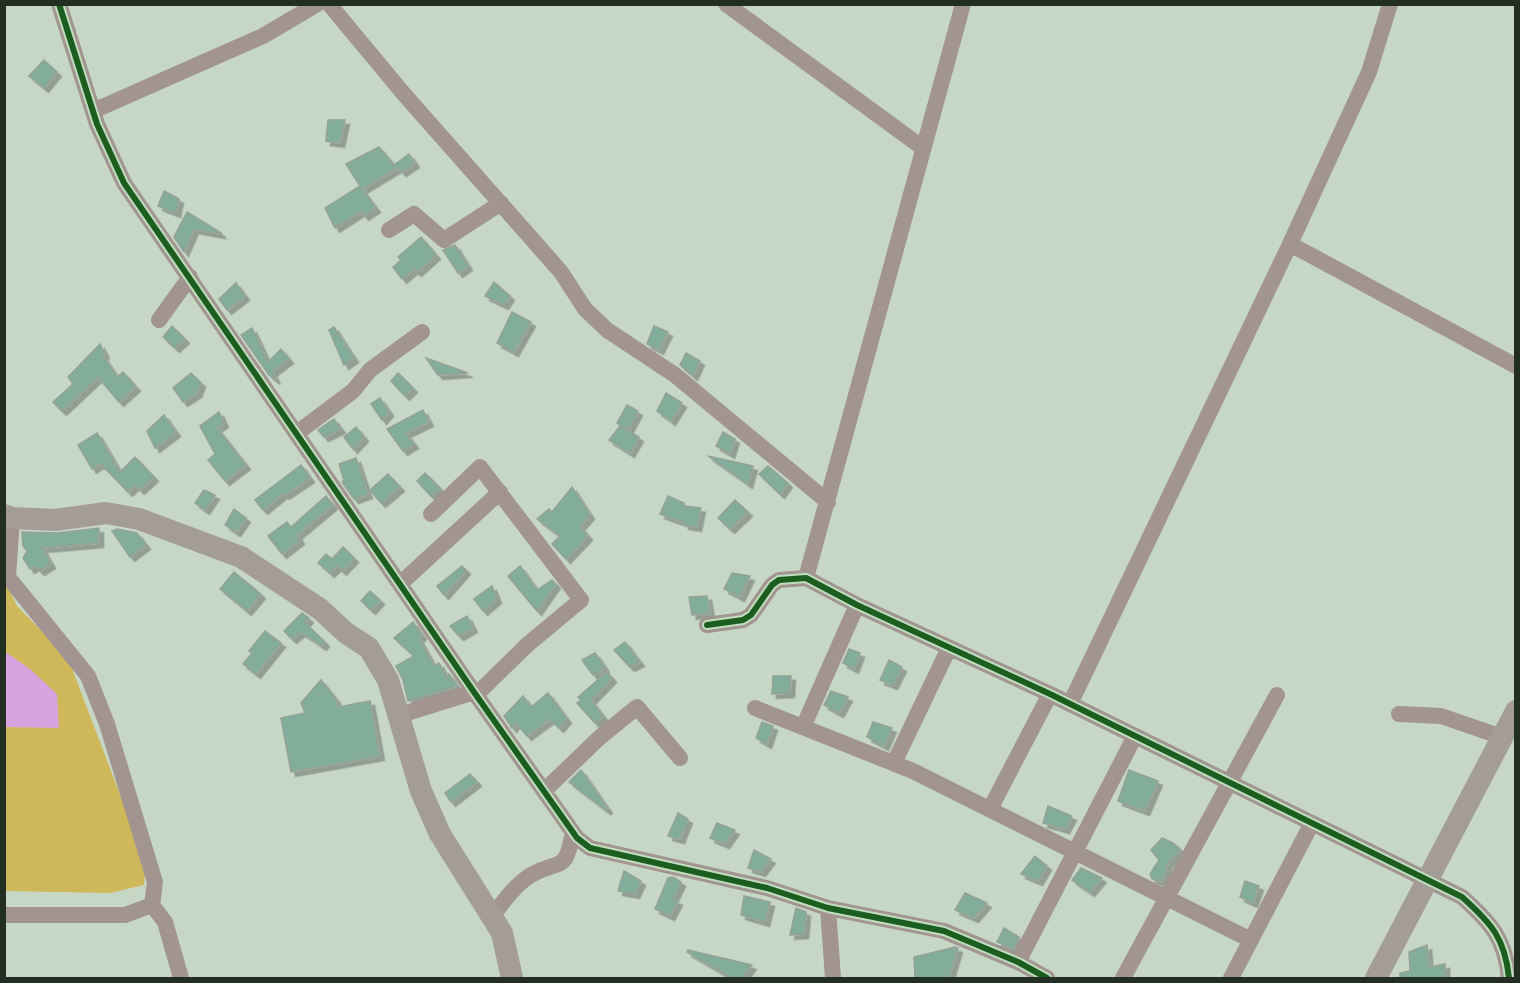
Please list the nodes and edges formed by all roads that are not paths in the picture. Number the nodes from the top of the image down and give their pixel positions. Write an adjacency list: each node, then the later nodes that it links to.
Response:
1 (59, 4): 7 (street)
2 (317, 4): 7 (street)
3 (329, 4): 9 (street)
4 (726, 4): 8 (street)
5 (963, 4): 8 (street)
6 (1390, 4): 11 (street)
7 (93, 111): 12 (street)
8 (923, 148): 18 (street)
9 (501, 203): 10 (street); 18 (street)
10 (389, 230)
11 (1290, 244): 15 (street); 29 (street)
12 (190, 277): 13 (street); 16 (street)
13 (159, 320)
14 (422, 332): 16 (street)
15 (1515, 366)
16 (297, 433): 22 (street)
17 (500, 492): 19 (street); 22 (street); 26 (street)
18 (828, 502): 21 (street)
19 (431, 514)
20 (8, 517): 33 (street); 49 (street)
21 (806, 578): 23 (street); 24 (street)
22 (400, 584): 26 (street)
23 (857, 605): 25 (street); 34 (street)
24 (707, 625)
25 (949, 648): 27 (street); 38 (street)
26 (475, 694): 33 (street); 40 (street)
27 (1050, 694): 29 (street); 41 (street)
28 (1277, 695): 39 (street)
29 (1070, 704): 35 (street)
30 (755, 708): 34 (street)
31 (1515, 711): 36 (street)
32 (1399, 714): 36 (street)
33 (397, 716): 52 (street)
34 (804, 725): 38 (street)
35 (1135, 736): 39 (street); 45 (street)
36 (1502, 737): 47 (street)
37 (680, 758): 40 (street)
38 (894, 763): 41 (street)
39 (1230, 783): 42 (street); 48 (street)
40 (544, 791): 43 (street)
41 (990, 809): 45 (street)
42 (1312, 823): 47 (street); 53 (street)
43 (573, 832): 44 (street); 46 (street)
44 (590, 848): 46 (street); 50 (street)
45 (1076, 851): 48 (street); 54 (street)
46 (565, 860): 52 (street)
47 (1427, 880): 55 (street); 62 (street)
48 (1168, 896): 53 (street); 60 (street)
49 (152, 905): 51 (street); 56 (street)
50 (828, 908): 54 (street); 58 (street)
51 (4, 915)
52 (492, 917): 57 (street)
53 (1251, 940): 61 (street)
54 (1023, 970): 59 (street)
55 (1512, 977)
56 (181, 978)
57 (512, 978)
58 (833, 978)
59 (1047, 978)
60 (1123, 978)
61 (1231, 978)
62 (1376, 978)

